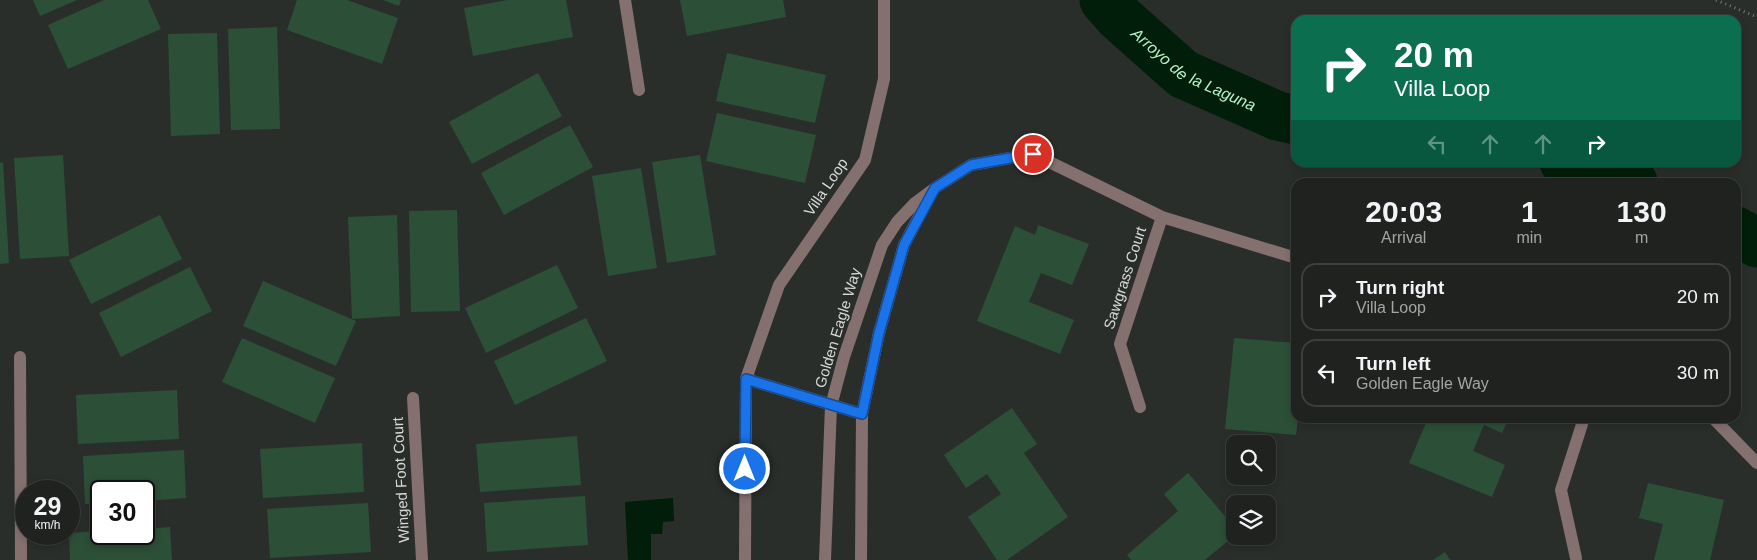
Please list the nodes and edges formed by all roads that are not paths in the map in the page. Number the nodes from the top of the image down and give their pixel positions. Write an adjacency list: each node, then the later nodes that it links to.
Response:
1 (625, 0): 3 (street)
2 (884, 0): 8 (street, Villa Loop)
3 (640, 90)
4 (935, 188): 5 (street, Golden Eagle Way); 10 (street, Golden Eagle Way); 12 (street, Golden Eagle Way)
5 (1162, 217): 6 (street, Golden Eagle Way); 11 (street, Sawgrass Court)
6 (1291, 256)
7 (20, 357): 17 (street)
8 (746, 379): 10 (street); 19 (street, Villa Loop)
9 (413, 398): 18 (street, Winged Foot Court)
10 (832, 406): 12 (street); 20 (street, Golden Eagle Way)
11 (1140, 407)
12 (862, 414): 21 (street, Golden Eagle Way)
13 (1582, 423): 16 (street)
14 (1719, 423): 15 (street)
15 (1757, 463)
16 (1576, 558)
17 (21, 560)
18 (422, 560)
19 (745, 560)
20 (825, 560)
21 (861, 560)

